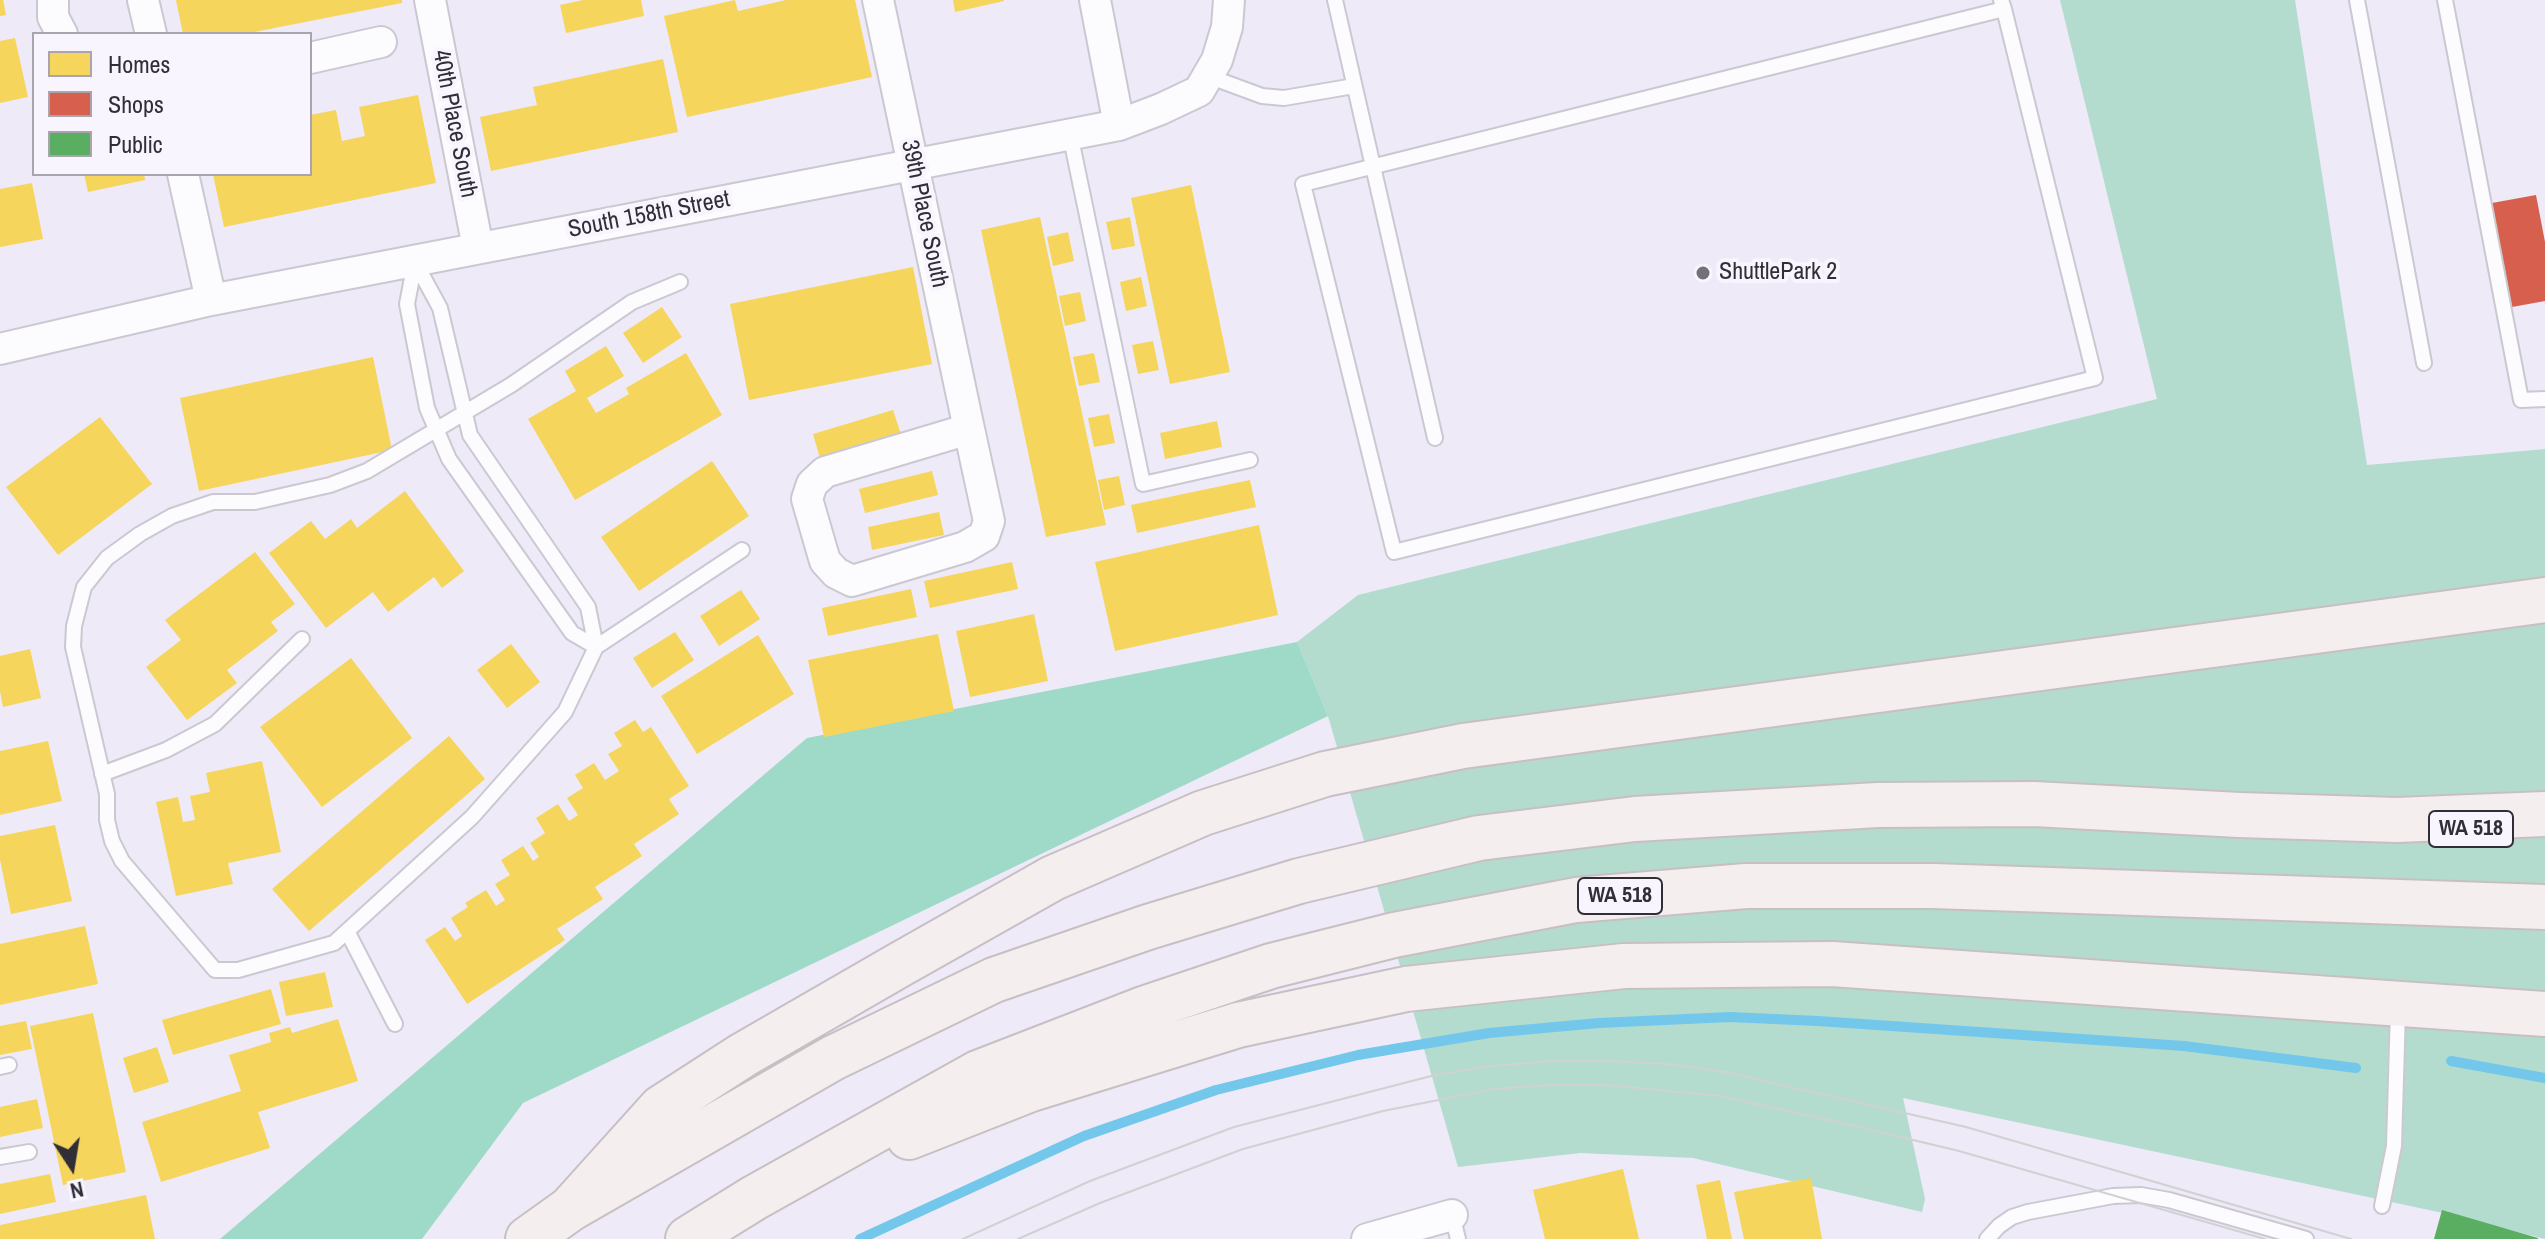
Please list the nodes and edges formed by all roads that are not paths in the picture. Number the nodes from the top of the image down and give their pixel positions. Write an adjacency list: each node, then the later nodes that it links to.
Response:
1 (53, 0): 11 (street)
2 (143, 0): 12 (street)
3 (878, 0): 19 (street, 39th Place South)
4 (1095, 0): 17 (street)
5 (1229, 0): 15 (street, South 158th Street)
6 (1335, 0): 16 (lane)
7 (2357, 0): 27 (lane)
8 (2445, 0): 28 (lane)
9 (438, 1): 22 (street, 40th Place South)
10 (2003, 5): 20 (lane); 20 (lane)
11 (61, 32)
12 (151, 32)
13 (381, 42): 14 (street)
14 (312, 58)
15 (1208, 76): 16 (lane); 17 (street, South 158th Street)
16 (1354, 86): 20 (lane)
17 (1119, 125): 18 (street, South 158th Street)
18 (1070, 134): 19 (street, South 158th Street); 33 (lane)
19 (913, 164): 22 (street, South 158th Street); 31 (street, 39th Place South)
20 (1373, 166): 32 (lane)
21 (183, 176): 25 (street)
22 (478, 248): 23 (street, South 158th Street)
23 (415, 262): 25 (street, South 158th Street); 29 (lane); 30 (lane)
24 (680, 282): 29 (lane)
25 (211, 300): 26 (street, South 158th Street)
26 (0, 349)
27 (2424, 363)
28 (2545, 399)
29 (465, 412): 30 (lane); 37 (lane)
30 (436, 428): 37 (lane); 38 (lane)
31 (969, 429): 31 (street, 39th Place South)
32 (1435, 438)
33 (1250, 460)
34 (742, 550): 37 (lane)
35 (2545, 600): 51 (highway)
36 (302, 639): 38 (lane)
37 (596, 647): 43 (lane)
38 (102, 774): 43 (lane)
39 (2545, 814): 40 (highway)
40 (2397, 820): 41 (highway, WA 518); 51 (highway, WA 518)
41 (2545, 839)
42 (2545, 907): 49 (highway, WA 518)
43 (347, 931): 46 (lane)
44 (2398, 1006): 45 (highway); 49 (highway); 50 (lane)
45 (2545, 1014)
46 (395, 1024)
47 (29, 1152): 48 (lane)
48 (0, 1157)
49 (754, 1198): 54 (highway, WA 518)
50 (2382, 1206)
51 (570, 1209): 53 (highway, WA 518)
52 (1455, 1227): 55 (street)
53 (528, 1239)
54 (688, 1239)
55 (1367, 1239)
56 (1987, 1239): 57 (lane)
57 (2306, 1239)

